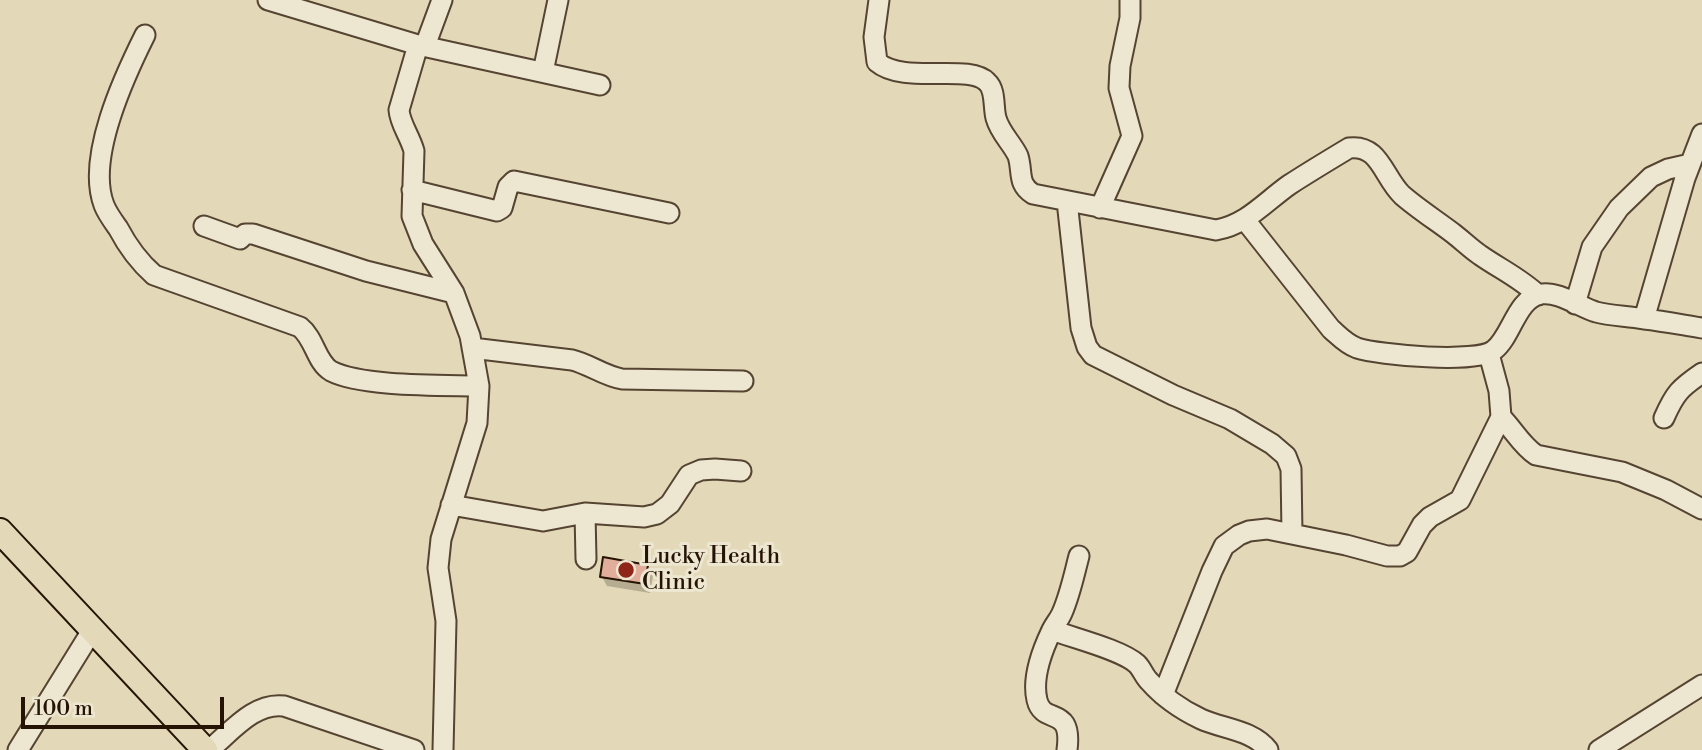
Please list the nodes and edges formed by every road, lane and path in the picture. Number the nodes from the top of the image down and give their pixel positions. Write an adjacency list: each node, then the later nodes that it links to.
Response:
1 (268, 0): 7 (street)
2 (442, 0): 7 (street)
3 (558, 0): 8 (street)
4 (879, 0): 13 (street)
5 (1130, 0): 14 (street)
6 (145, 35): 27 (street)
7 (421, 46): 8 (street); 12 (street)
8 (543, 72): 9 (street)
9 (600, 85)
10 (1702, 134): 11 (street)
11 (1690, 164): 20 (street); 21 (street)
12 (412, 190): 15 (street); 18 (street)
13 (1067, 201): 14 (street); 35 (street)
14 (1100, 208): 16 (street)
15 (669, 213)
16 (1245, 220): 19 (street); 24 (street)
17 (204, 226): 18 (street)
18 (454, 293): 23 (street)
19 (1538, 295): 20 (street); 24 (street)
20 (1576, 304): 21 (street)
21 (1644, 319): 22 (street)
22 (1702, 328)
23 (472, 348): 26 (street); 27 (street)
24 (1489, 354): 28 (street)
25 (1702, 373): 29 (street)
26 (743, 381)
27 (479, 386): 31 (street)
28 (1501, 417): 32 (street); 35 (street)
29 (1664, 418)
30 (741, 471): 33 (street)
31 (451, 505): 33 (street); 45 (street)
32 (1702, 509)
33 (585, 513): 37 (street)
34 (0, 531): 38 (main road)
35 (1292, 534): 41 (street)
36 (1079, 556): 39 (street)
37 (586, 559)
38 (93, 629): 42 (street); 43 (main road)
39 (1052, 630): 41 (street); 46 (street)
40 (1702, 685): 48 (street)
41 (1163, 695): 47 (street)
42 (18, 750)
43 (207, 750): 44 (street)
44 (414, 750)
45 (443, 750)
46 (1067, 750)
47 (1268, 750)
48 (1599, 750)

